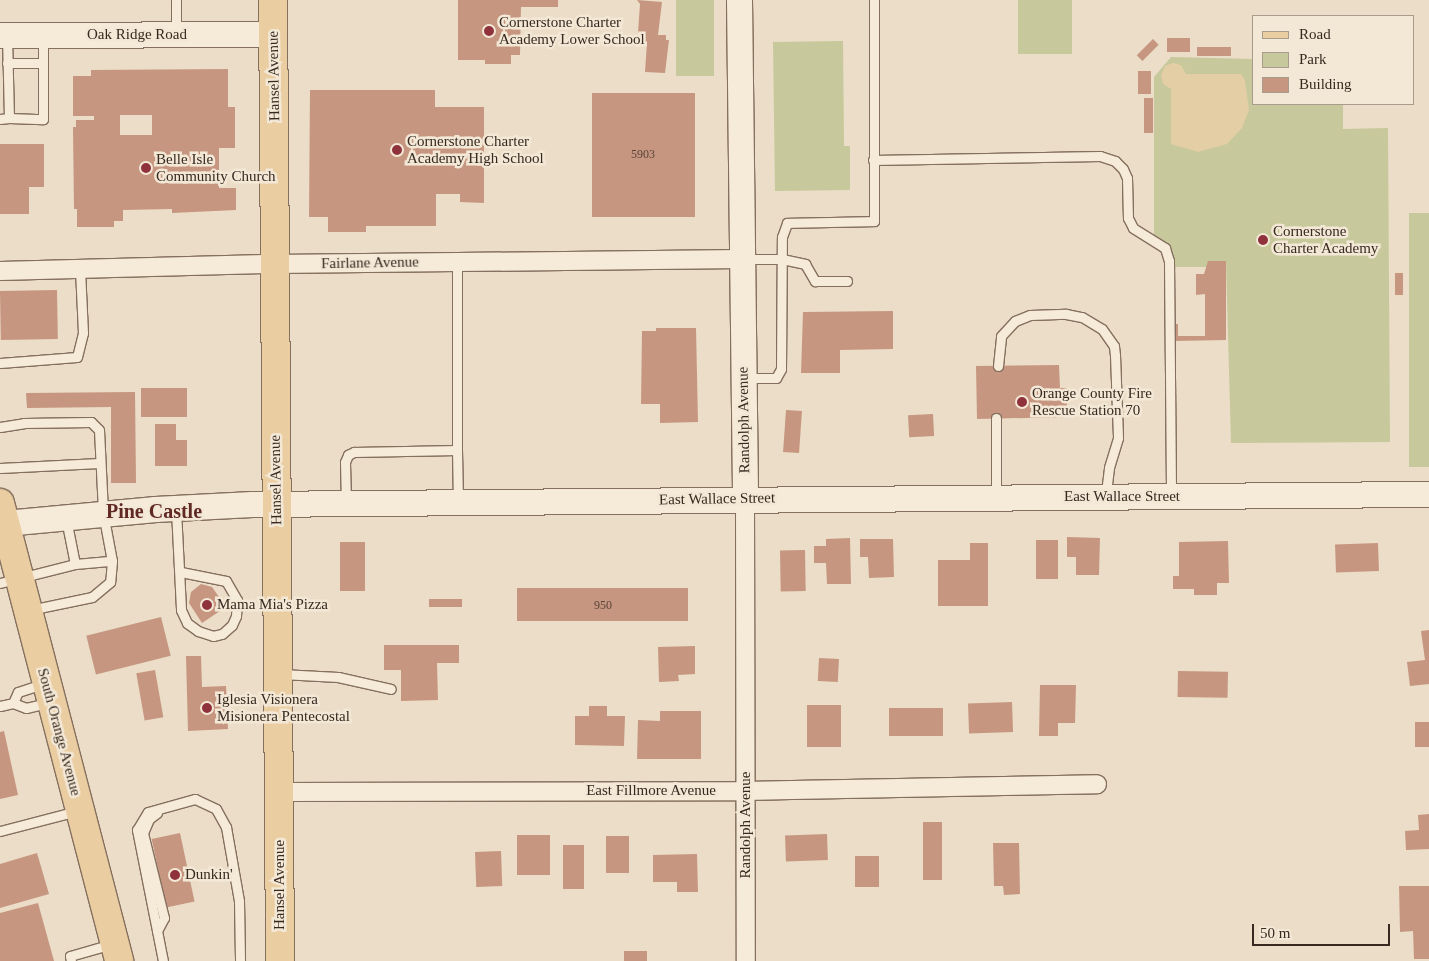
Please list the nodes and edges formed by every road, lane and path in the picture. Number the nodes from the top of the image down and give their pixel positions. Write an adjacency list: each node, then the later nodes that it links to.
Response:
1 (176, 0): 5 (lane)
2 (273, 0): 6 (main road, Hansel Avenue)
3 (739, 0): 13 (street, Randolph Avenue)
4 (874, 0): 12 (lane)
5 (176, 34): 6 (street, Oak Ridge Road); 8 (street, Oak Ridge Road)
6 (273, 34): 16 (main road, Hansel Avenue)
7 (4, 35): 8 (street, Oak Ridge Road); 9 (lane)
8 (42, 35): 10 (lane)
9 (7, 63): 10 (lane); 11 (lane)
10 (42, 63): 11 (lane)
11 (4, 119)
12 (873, 160): 14 (lane); 29 (lane)
13 (741, 259): 14 (lane); 15 (street, Fairlane Avenue); 22 (street, Randolph Avenue)
14 (782, 259): 19 (lane); 22 (lane)
15 (457, 262): 16 (street, Fairlane Avenue); 25 (lane)
16 (274, 264): 17 (street, Fairlane Avenue); 35 (main road, Hansel Avenue)
17 (80, 269): 18 (street, Fairlane Avenue); 20 (lane)
18 (0, 271)
19 (847, 281)
20 (0, 363)
21 (998, 366): 30 (lane)
22 (743, 378): 31 (street, Randolph Avenue)
23 (996, 418): 32 (lane)
24 (0, 427): 26 (lane)
25 (457, 450): 33 (lane); 34 (lane)
26 (99, 463): 27 (lane); 37 (lane)
27 (0, 468)
28 (1429, 494): 29 (street, East Wallace Street)
29 (1171, 496): 30 (street, East Wallace Street)
30 (1106, 497): 32 (street, East Wallace Street)
31 (745, 498): 32 (street, East Wallace Street); 33 (street, East Wallace Street); 51 (street, Randolph Avenue)
32 (996, 498)
33 (458, 502): 34 (street, East Wallace Street)
34 (346, 503): 35 (street, East Wallace Street)
35 (276, 504): 36 (street, East Wallace Street); 45 (main road, Hansel Avenue)
36 (176, 507): 37 (street, East Wallace Street); 42 (lane)
37 (103, 513): 39 (street, East Wallace Street); 40 (lane)
38 (2, 516): 39 (street, East Wallace Street); 43 (main road, South Orange Avenue)
39 (65, 517): 41 (lane)
40 (112, 560): 41 (lane); 44 (lane)
41 (75, 564): 43 (lane)
42 (181, 572): 42 (lane)
43 (10, 581): 44 (main road, South Orange Avenue)
44 (28, 611): 47 (main road, South Orange Avenue)
45 (278, 674): 46 (lane); 52 (main road, Hansel Avenue)
46 (391, 689)
47 (48, 692): 48 (lane); 48 (lane); 53 (main road, South Orange Avenue)
48 (13, 702): 49 (lane)
49 (0, 706)
50 (1097, 784): 51 (street, East Fillmore Avenue)
51 (745, 791): 52 (street, East Fillmore Avenue); 60 (street, Randolph Avenue)
52 (279, 792): 59 (main road, Hansel Avenue)
53 (80, 810): 54 (lane); 55 (main road, South Orange Avenue)
54 (0, 831)
55 (116, 952): 56 (lane)
56 (71, 961)
57 (163, 961): 58 (lane)
58 (240, 961)
59 (280, 961)
60 (746, 961)

